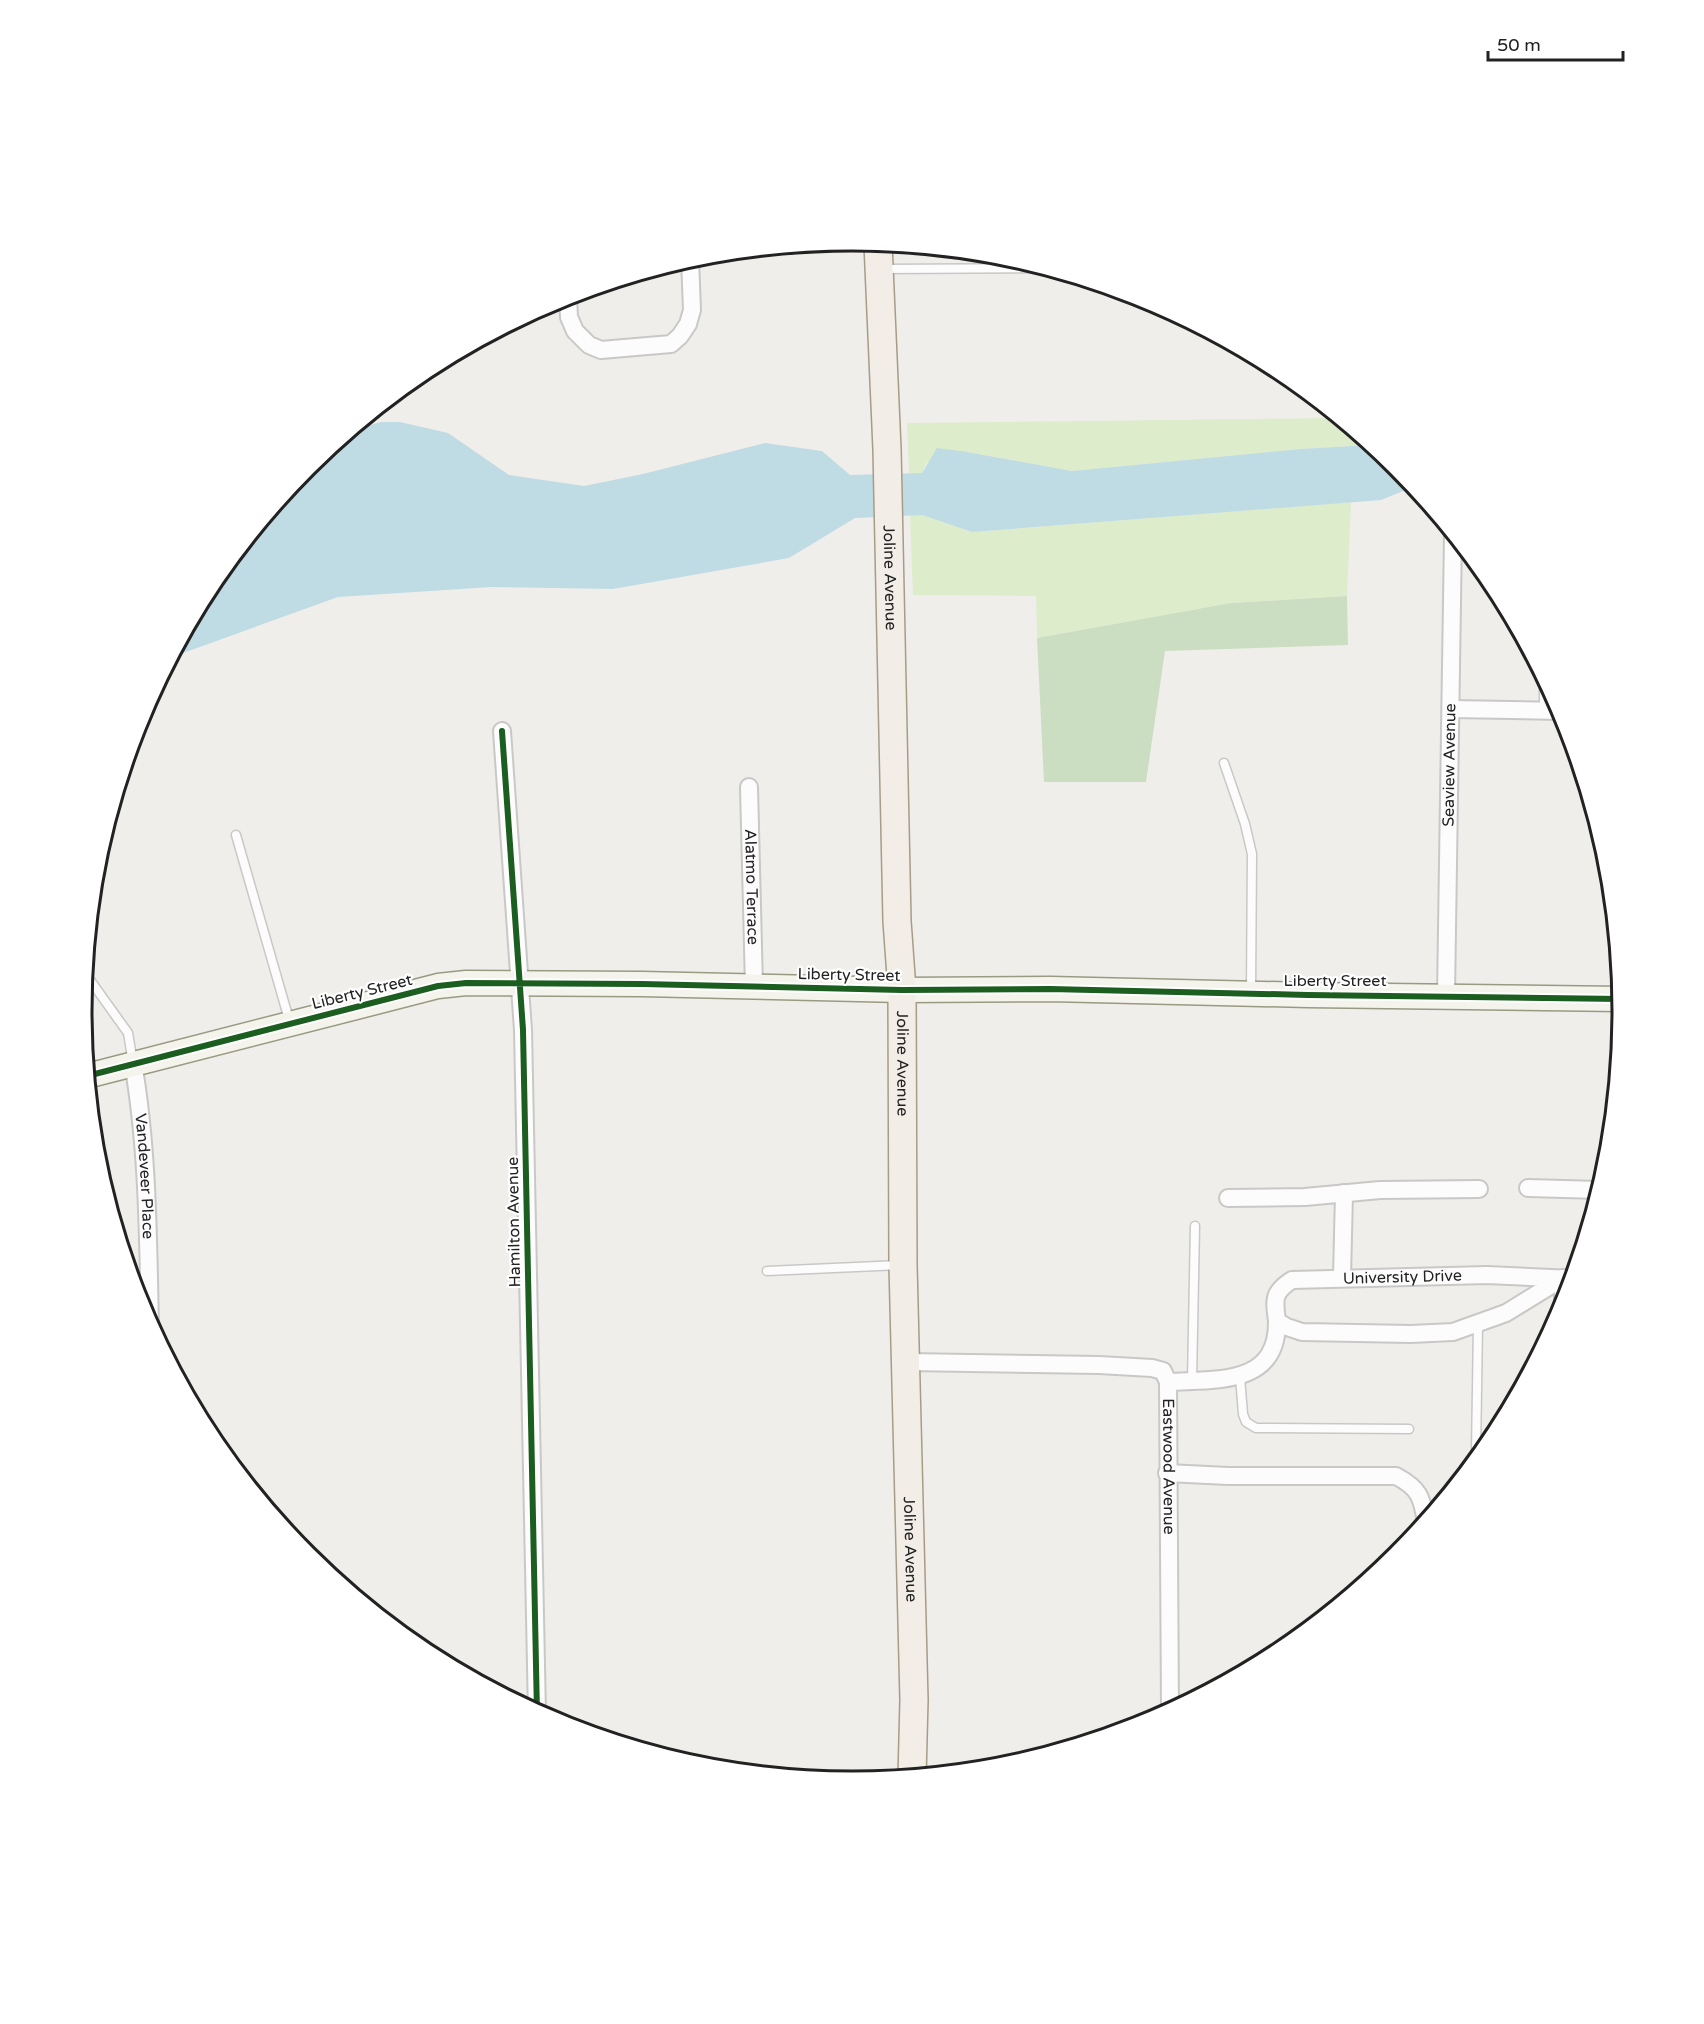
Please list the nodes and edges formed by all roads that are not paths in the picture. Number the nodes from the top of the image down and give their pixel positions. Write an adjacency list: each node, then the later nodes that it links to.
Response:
1 (879, 256): 2 (lane); 17 (main road, Joline Avenue)
2 (987, 264)
3 (690, 269): 4 (street)
4 (568, 306)
5 (1453, 546): 7 (street, Seaview Avenue)
6 (1544, 697): 8 (lane)
7 (1451, 709): 8 (street); 19 (street, Seaview Avenue)
8 (1544, 711): 9 (street)
9 (1550, 711)
10 (502, 731): 14 (street, Hamilton Avenue)
11 (1224, 763): 18 (lane)
12 (749, 787): 16 (street, Alatmo Terrace)
13 (236, 835): 21 (lane)
14 (519, 983): 16 (street, Liberty Street); 21 (street, Liberty Street); 47 (street, Hamilton Avenue)
15 (93, 984): 22 (lane)
16 (754, 987): 17 (street, Liberty Street)
17 (902, 990): 18 (street, Liberty Street); 30 (main road, Joline Avenue)
18 (1251, 994): 19 (street, Liberty Street)
19 (1446, 995): 20 (street, Liberty Street)
20 (1612, 999)
21 (290, 1024): 22 (street, Liberty Street)
22 (133, 1063): 23 (street, Liberty Street); 35 (street, Vandeveer Place)
23 (94, 1074)
24 (1528, 1188): 26 (street)
25 (1479, 1189): 27 (street)
26 (1591, 1190)
27 (1344, 1193): 28 (street); 32 (street)
28 (1228, 1198)
29 (1195, 1226): 40 (lane)
30 (903, 1265): 31 (lane); 38 (main road, Joline Avenue)
31 (767, 1272)
32 (1342, 1278): 33 (street, University Drive); 36 (street, University Drive)
33 (1564, 1279)
34 (1563, 1282): 37 (street)
35 (149, 1304)
36 (1277, 1321): 37 (street); 39 (street, University Drive)
37 (1478, 1324): 43 (lane)
38 (906, 1362): 41 (street, Eastwood Avenue); 48 (main road, Joline Avenue)
39 (1240, 1377): 40 (street); 42 (lane)
40 (1192, 1380): 41 (street)
41 (1168, 1382): 44 (street, Eastwood Avenue)
42 (1409, 1430)
43 (1476, 1446)
44 (1167, 1473): 45 (street); 46 (street, Eastwood Avenue)
45 (1424, 1512)
46 (1170, 1702)
47 (537, 1704)
48 (912, 1770)

